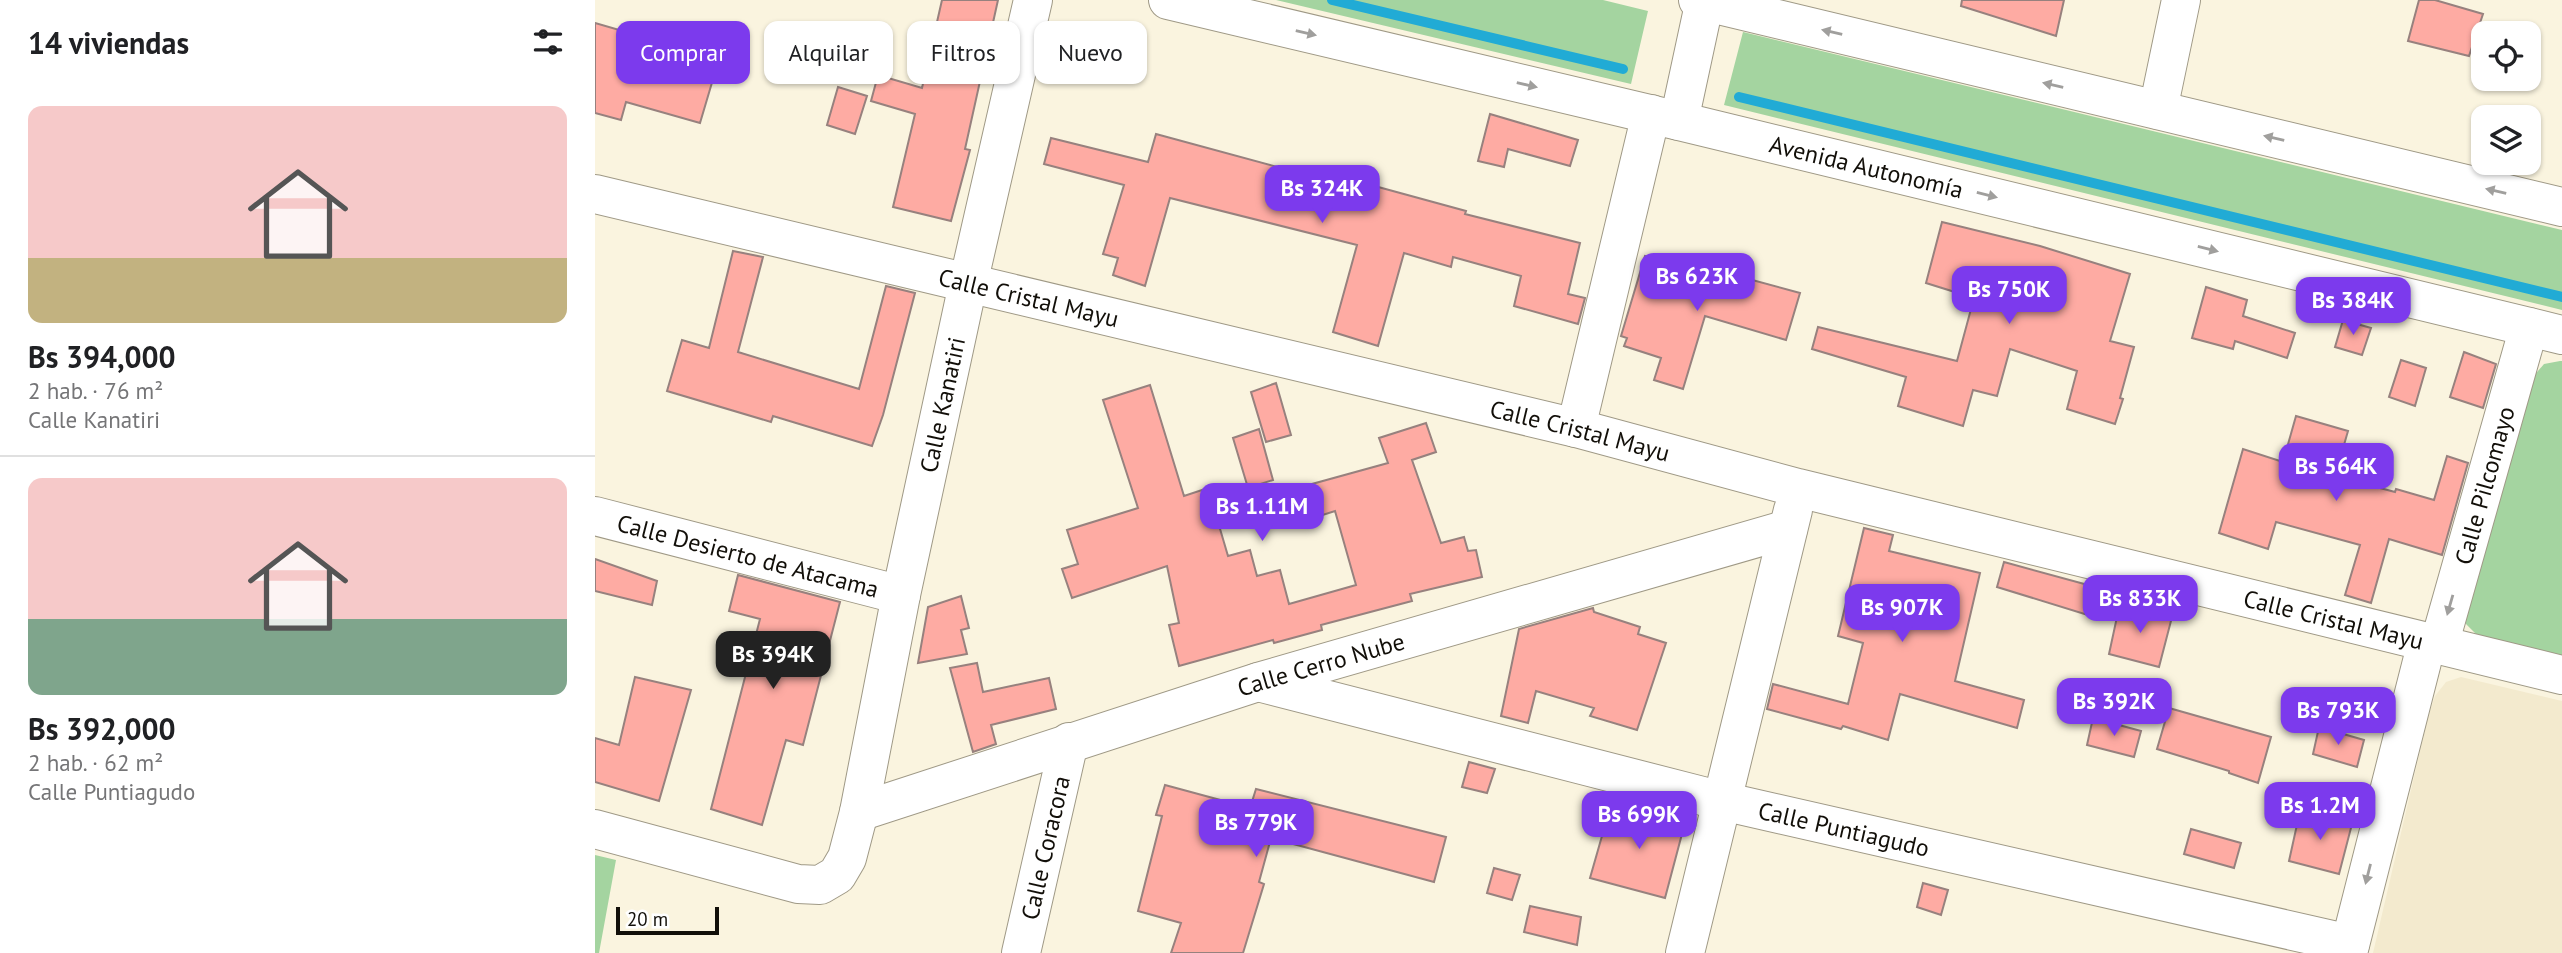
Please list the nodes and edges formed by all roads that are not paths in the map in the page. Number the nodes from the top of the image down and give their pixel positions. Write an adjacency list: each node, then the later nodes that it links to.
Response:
1 (1034, 0): 9 (street, Calle Kanatiri)
2 (1168, 0): 6 (street, Avenida Autonomía, one-way to 6)
3 (2181, 0): 5 (street)
4 (1702, 1): 5 (street, one-way to 4); 6 (street)
5 (2158, 110): 8 (street, one-way to 5)
6 (1665, 117): 10 (street, Avenida Autonomía, one-way to 10); 11 (street)
7 (595, 194): 9 (street, Calle Cristal Mayu)
8 (2562, 207)
9 (968, 284): 11 (street, Calle Cristal Mayu); 15 (street, Calle Kanatiri)
10 (2546, 331): 16 (street, Calle Pilcomayo, one-way to 16)
11 (1576, 428): 12 (street, Calle Cristal Mayu)
12 (1798, 488): 14 (street); 16 (street, Calle Cristal Mayu)
13 (595, 516): 15 (street, Calle Desierto de Atacama)
14 (1788, 530): 18 (street, Calle Cerro Nube); 20 (street)
15 (901, 595): 21 (street, Calle Kanatiri)
16 (2433, 643): 17 (street, Calle Cristal Mayu); 23 (street, Calle Pilcomayo, one-way to 23)
17 (2562, 675)
18 (1258, 682): 19 (street, Calle Cerro Nube); 20 (street, Calle Puntiagudo)
19 (1069, 742): 21 (street, Calle Cerro Nube); 24 (street, Calle Coracora)
20 (1722, 801): 23 (street, Calle Puntiagudo); 25 (street)
21 (859, 812): 22 (street, Calle Kanatiri)
22 (595, 829)
23 (2349, 949)
24 (1032, 951)
25 (1685, 953)

